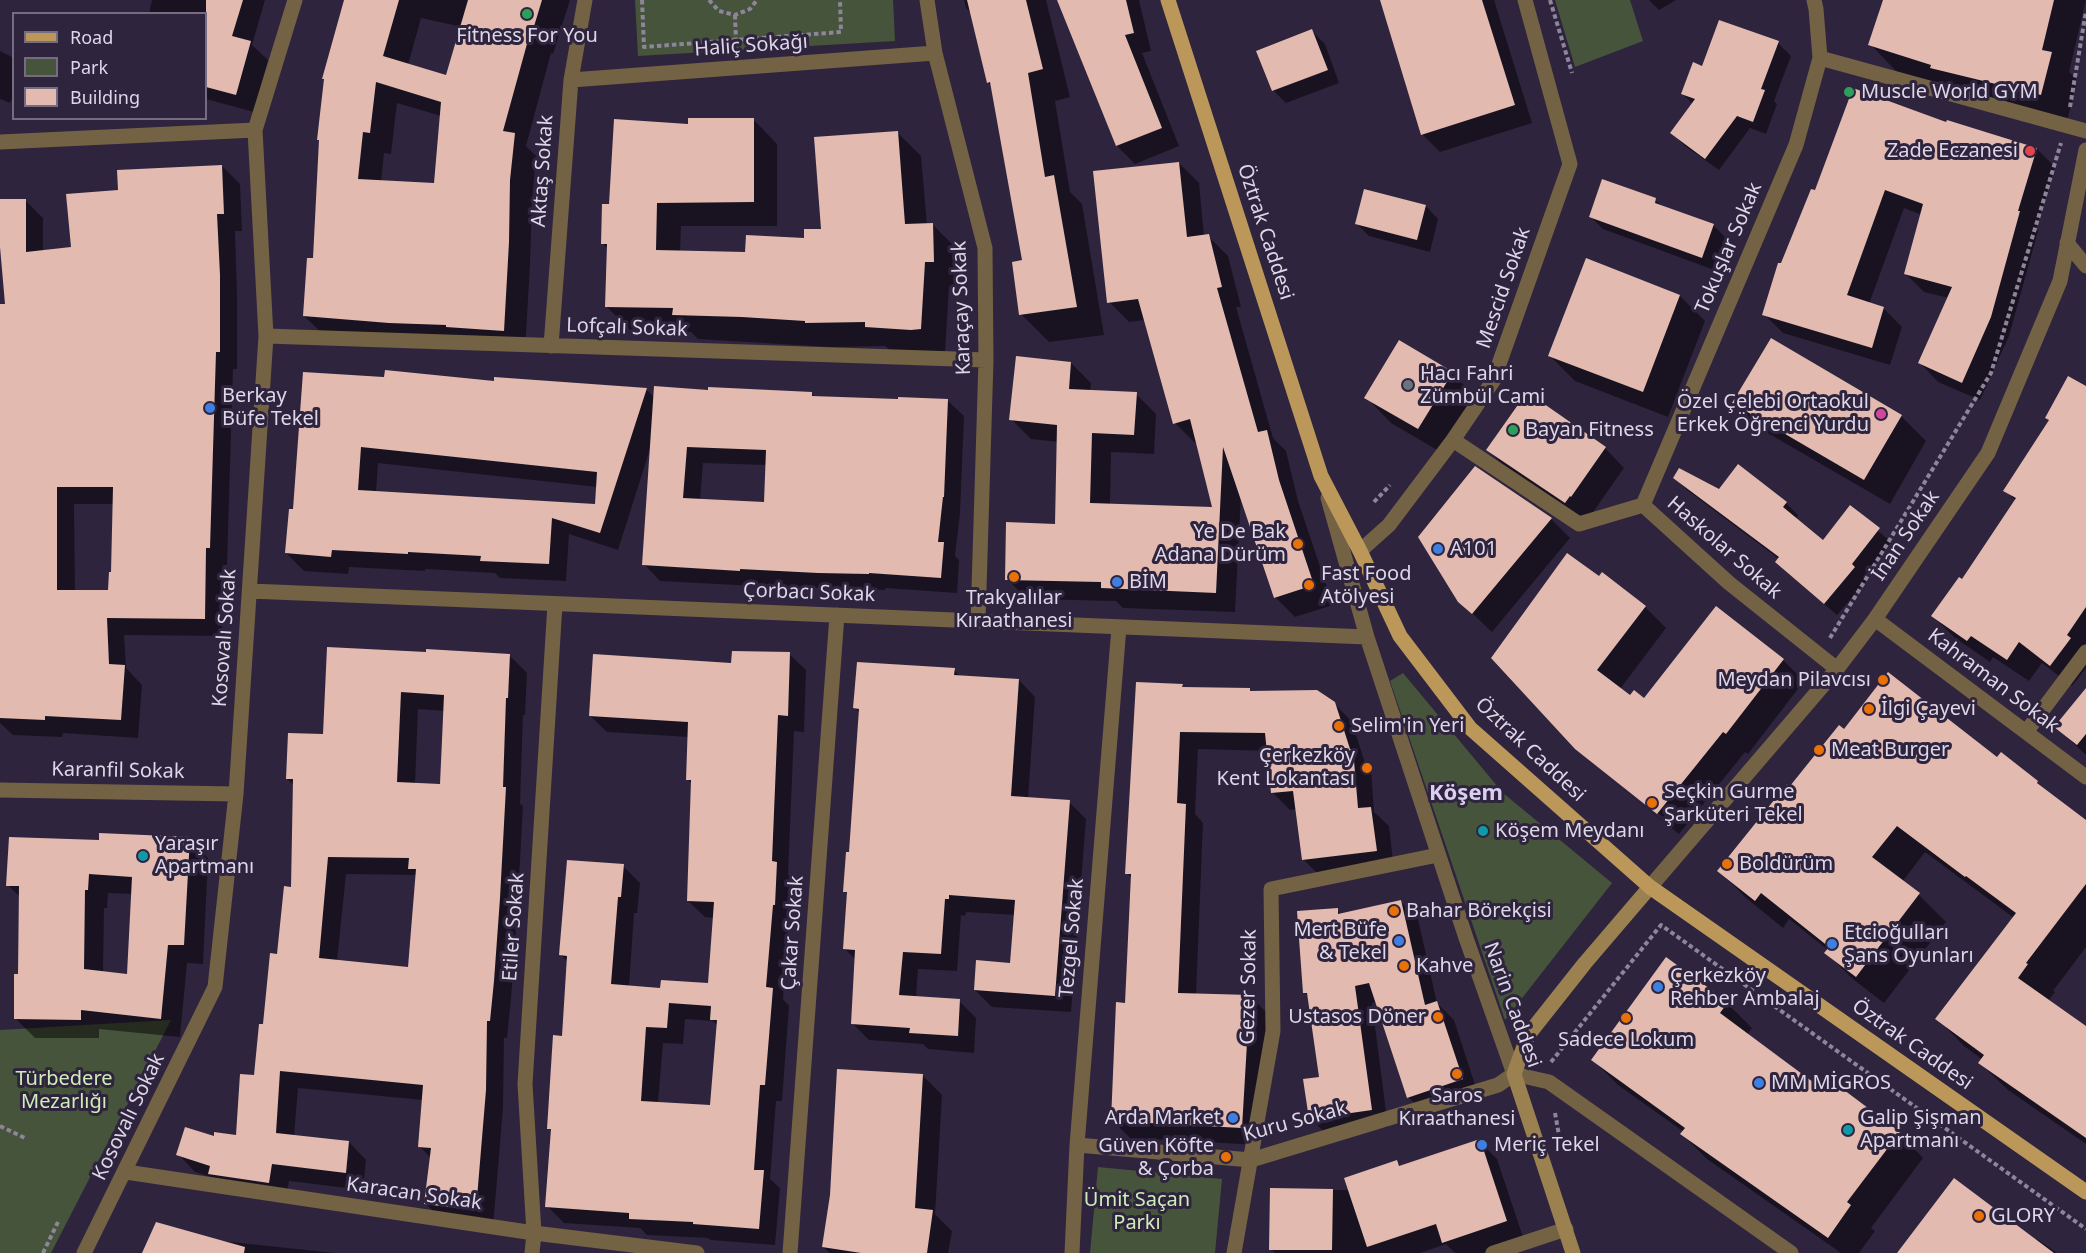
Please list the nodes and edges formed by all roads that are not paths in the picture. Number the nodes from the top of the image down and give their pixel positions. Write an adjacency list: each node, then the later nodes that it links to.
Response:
1 (295, 0): 10 (street, Kosovalı Sokak)
2 (585, 0): 9 (street, Aktaş Sokak)
3 (927, 0): 7 (street, Karaçay Sokak)
4 (1168, 0): 20 (main road, Öztrak Caddesi)
5 (1525, 0): 19 (street, Mescid Sokak)
6 (1814, 0): 8 (street, Tokuşlar Sokak)
7 (935, 53): 9 (street, Haliç Sokağı); 18 (street, Karaçay Sokak)
8 (1820, 58): 11 (street); 21 (street, Tokuşlar Sokak)
9 (571, 80): 17 (street, Aktaş Sokak)
10 (255, 130): 12 (street); 16 (street, Kosovalı Sokak)
11 (2086, 131)
12 (0, 142)
13 (2086, 150): 14 (street, İnan Sokak)
14 (2067, 243): 15 (street); 26 (street, İnan Sokak)
15 (2086, 266)
16 (266, 336): 17 (street, Lofçalı Sokak); 23 (street, Kosovalı Sokak)
17 (551, 346): 18 (street, Lofçalı Sokak)
18 (986, 360): 27 (street, Karaçay Sokak)
19 (1453, 440): 21 (street, Haskolar Sokak); 22 (street, Mescid Sokak)
20 (1321, 476): 22 (main road, Öztrak Caddesi); 29 (street, Öztrak Caddesi)
21 (1643, 504): 31 (street, Haskolar Sokak)
22 (1360, 551): 38 (main road, Öztrak Caddesi)
23 (250, 591): 24 (street, Çorbacı Sokak); 36 (street, Kosovalı Sokak)
24 (555, 604): 25 (street, Çorbacı Sokak); 45 (street, Etiler Sokak)
25 (837, 615): 27 (street, Çorbacı Sokak); 49 (street, Çakar Sokak)
26 (1875, 619): 31 (street, İnan Sokak); 32 (street, Kahraman Sokak)
27 (978, 621): 28 (street, Çorbacı Sokak)
28 (1119, 627): 29 (street, Çorbacı Sokak); 40 (street, Tezgel Sokak)
29 (1367, 637): 33 (street, Öztrak Caddesi)
30 (2086, 652): 32 (street)
31 (1837, 669): 38 (street, İnan Sokak)
32 (2026, 732): 34 (street, Kahraman Sokak)
33 (1412, 771): 37 (street, Narin Caddesi)
34 (2086, 777)
35 (0, 790): 36 (street, Karanfil Sokak)
36 (236, 794): 42 (street, Kosovalı Sokak)
37 (1438, 855): 39 (street, Narin Caddesi); 41 (street, Gezer Sokak)
38 (1650, 887): 39 (main road); 43 (main road, Öztrak Caddesi)
39 (1514, 1074): 41 (street, Kuru Sokak); 44 (main road, Narin Caddesi); 54 (street)
40 (1077, 1145): 41 (street, Kuru Sokak); 50 (street, Tezgel Sokak)
41 (1251, 1160): 51 (street, Gezer Sokak)
42 (126, 1172): 45 (street, Karacan Sokak); 46 (street, Kosovalı Sokak)
43 (2084, 1185)
44 (1566, 1229): 52 (street); 53 (main road, Narin Caddesi)
45 (534, 1233): 47 (street, Etiler Sokak); 48 (street, Karacan Sokak)
46 (84, 1253)
47 (532, 1253)
48 (697, 1253)
49 (790, 1253)
50 (1072, 1253)
51 (1233, 1253)
52 (1492, 1253)
53 (1573, 1253)
54 (1791, 1253)

